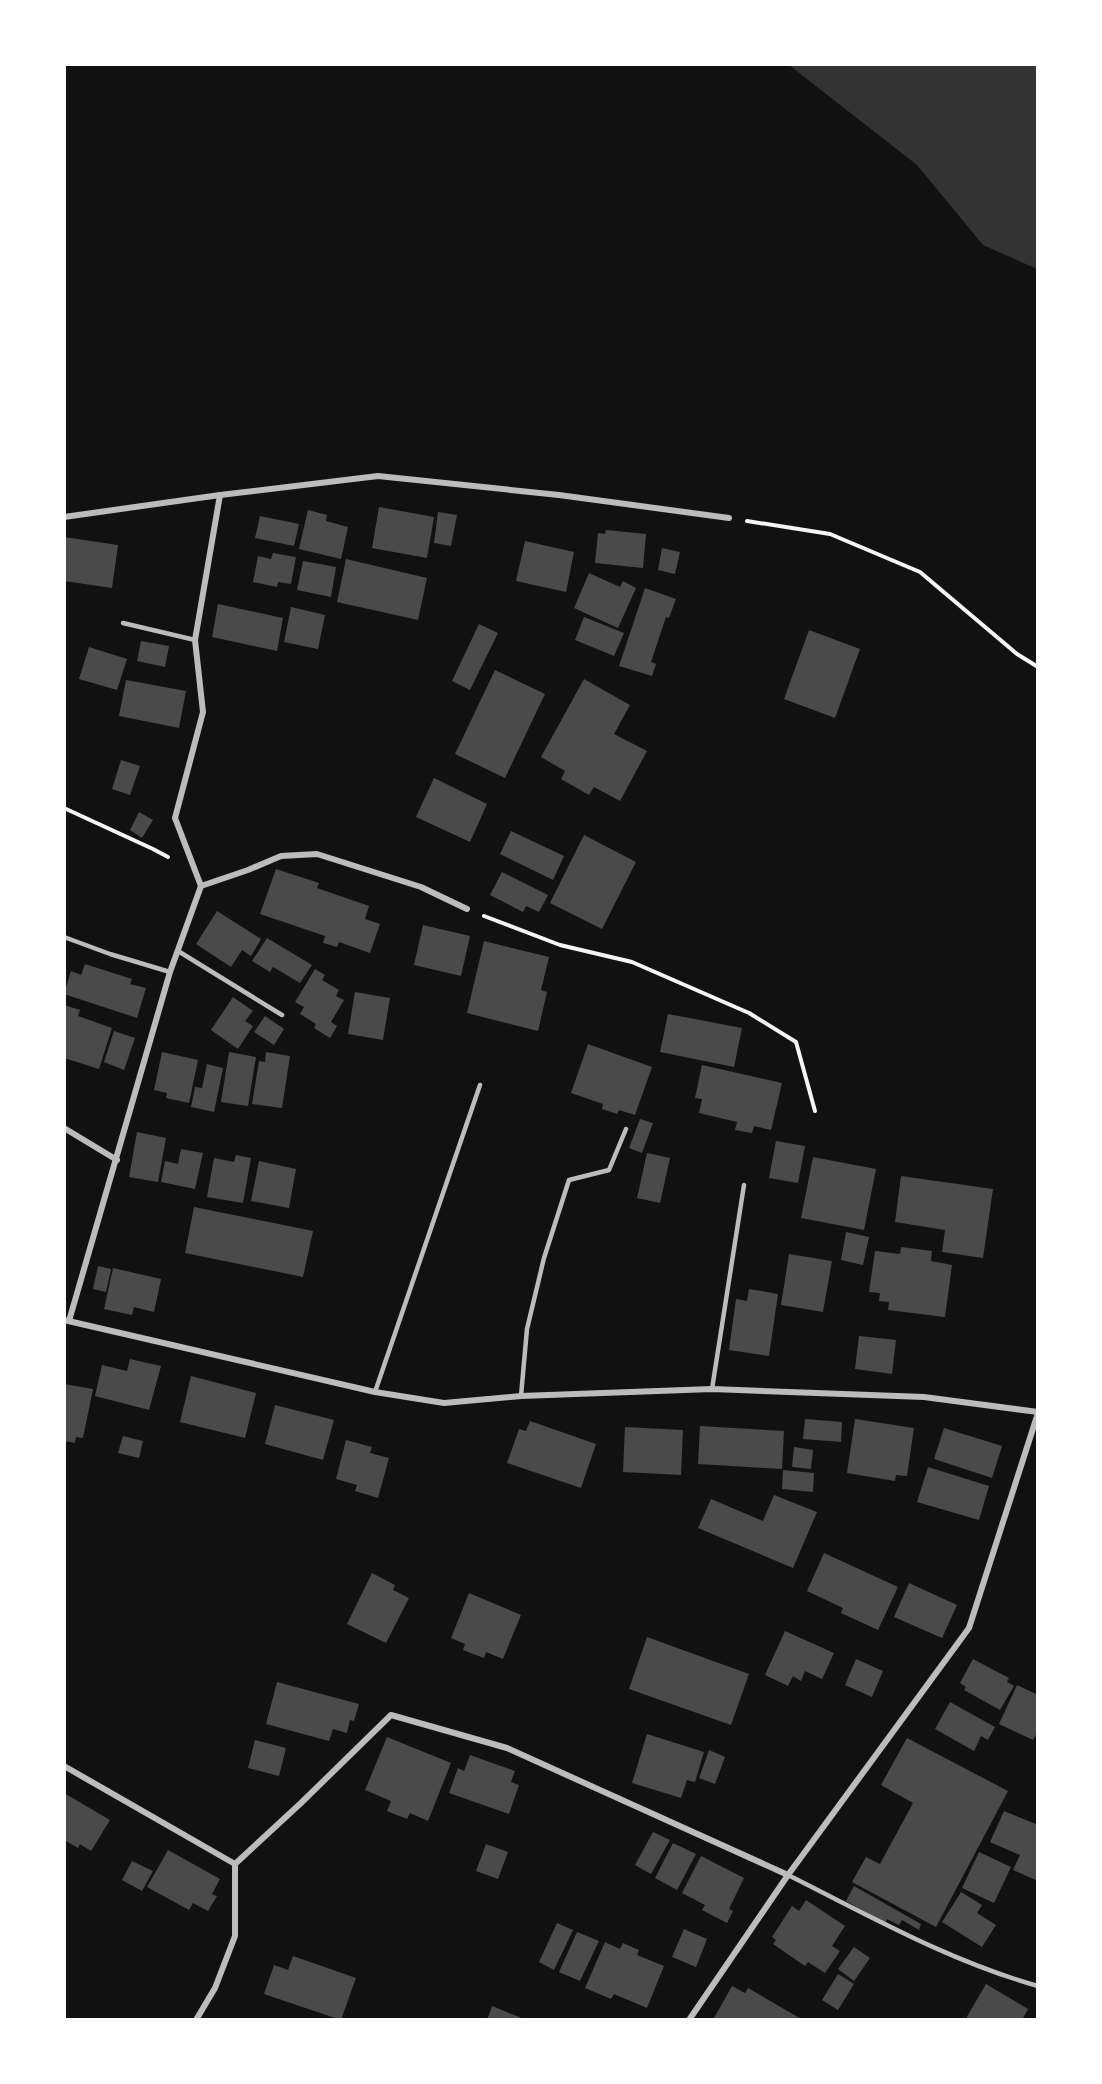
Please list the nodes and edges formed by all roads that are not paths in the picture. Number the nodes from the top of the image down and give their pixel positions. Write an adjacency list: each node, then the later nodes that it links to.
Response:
1 (220, 495): 2 (street); 3 (street); 5 (street)
2 (64, 517)
3 (729, 518)
4 (123, 623): 5 (lane)
5 (195, 640): 6 (street)
6 (201, 886): 7 (street); 9 (street)
7 (467, 909)
8 (64, 938): 10 (lane)
9 (178, 951): 10 (street); 11 (lane)
10 (170, 972): 15 (street)
11 (282, 1015)
12 (480, 1085): 19 (lane)
13 (64, 1128): 15 (street)
14 (626, 1129): 20 (lane)
15 (117, 1160): 17 (street)
16 (744, 1185): 18 (lane)
17 (67, 1321): 19 (street)
18 (712, 1389): 20 (street); 21 (street)
19 (375, 1392): 20 (street)
20 (520, 1396)
21 (1038, 1412): 24 (street)
22 (64, 1766): 23 (street)
23 (235, 1864): 24 (street); 26 (street)
24 (788, 1875): 25 (lane); 27 (street)
25 (1038, 1986)
26 (196, 2019)
27 (689, 2019)

